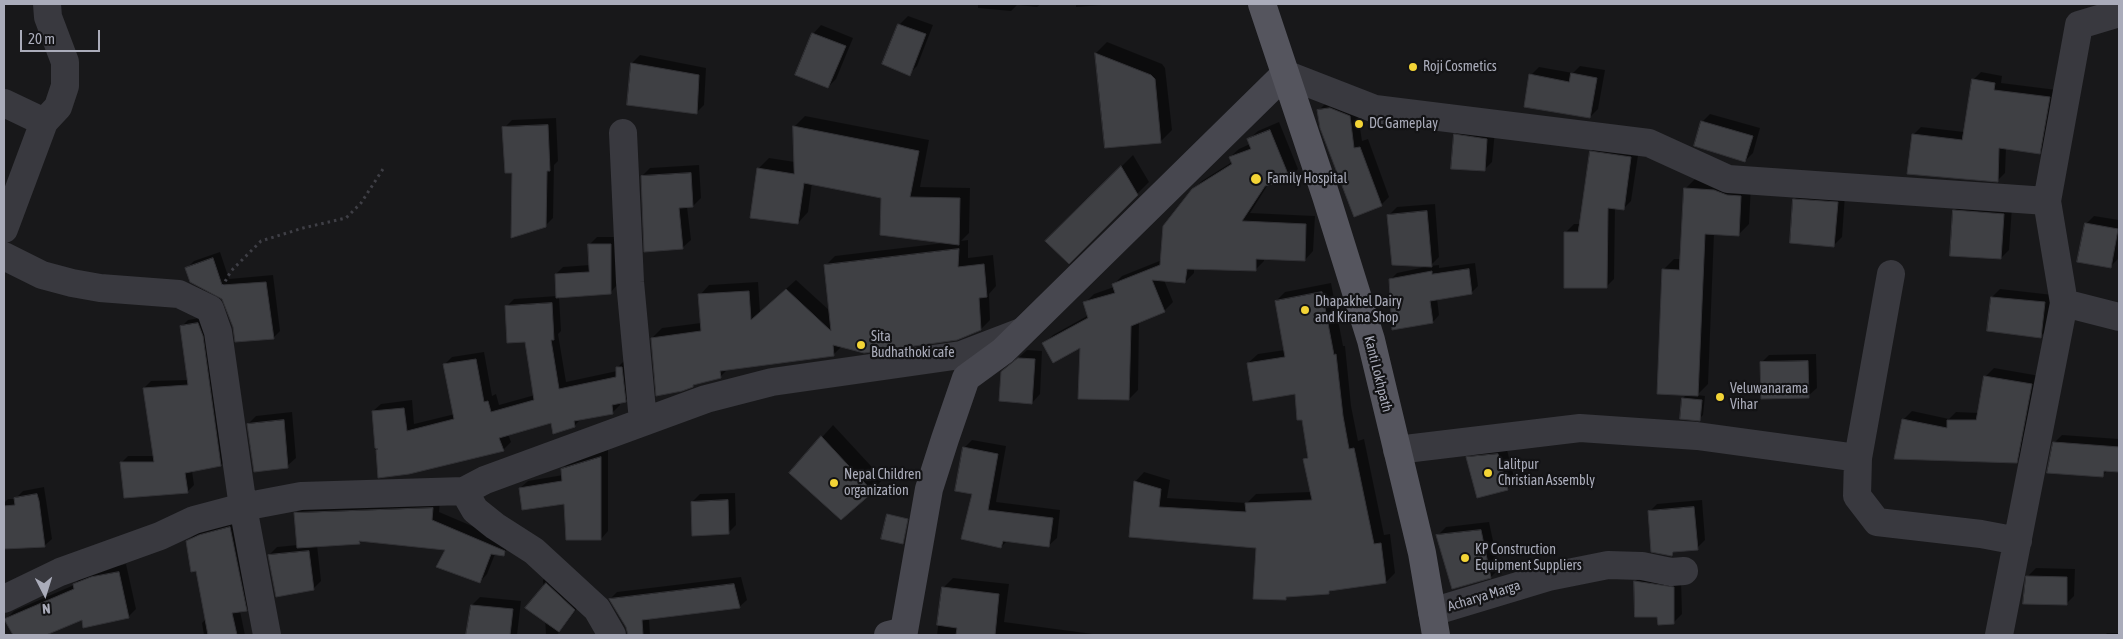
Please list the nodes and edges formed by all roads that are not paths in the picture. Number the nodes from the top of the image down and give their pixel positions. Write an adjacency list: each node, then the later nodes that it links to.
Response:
1 (46, 4): 6 (street)
2 (1262, 4): 4 (main road, Kanti Lokhpath)
3 (2119, 13): 8 (street)
4 (1285, 74): 8 (street); 14 (main road); 16 (main road, Kanti Lokhpath)
5 (4, 103): 6 (street)
6 (44, 122): 9 (street)
7 (623, 133): 15 (street)
8 (2047, 201): 12 (street)
9 (4, 229)
10 (4, 256): 19 (street)
11 (1891, 274): 17 (street)
12 (2064, 303): 13 (street); 20 (street)
13 (2119, 317)
14 (1021, 332): 15 (street); 24 (main road)
15 (643, 421): 18 (street)
16 (1397, 450): 17 (street); 23 (main road, Kanti Lokhpath)
17 (1858, 458): 20 (street)
18 (464, 491): 19 (street); 26 (street)
19 (243, 507): 22 (street); 25 (street)
20 (2018, 541): 27 (street)
21 (1684, 571): 23 (street, Acharya Marga)
22 (4, 599)
23 (1434, 624)
24 (899, 634)
25 (267, 635)
26 (612, 635)
27 (1999, 635)

